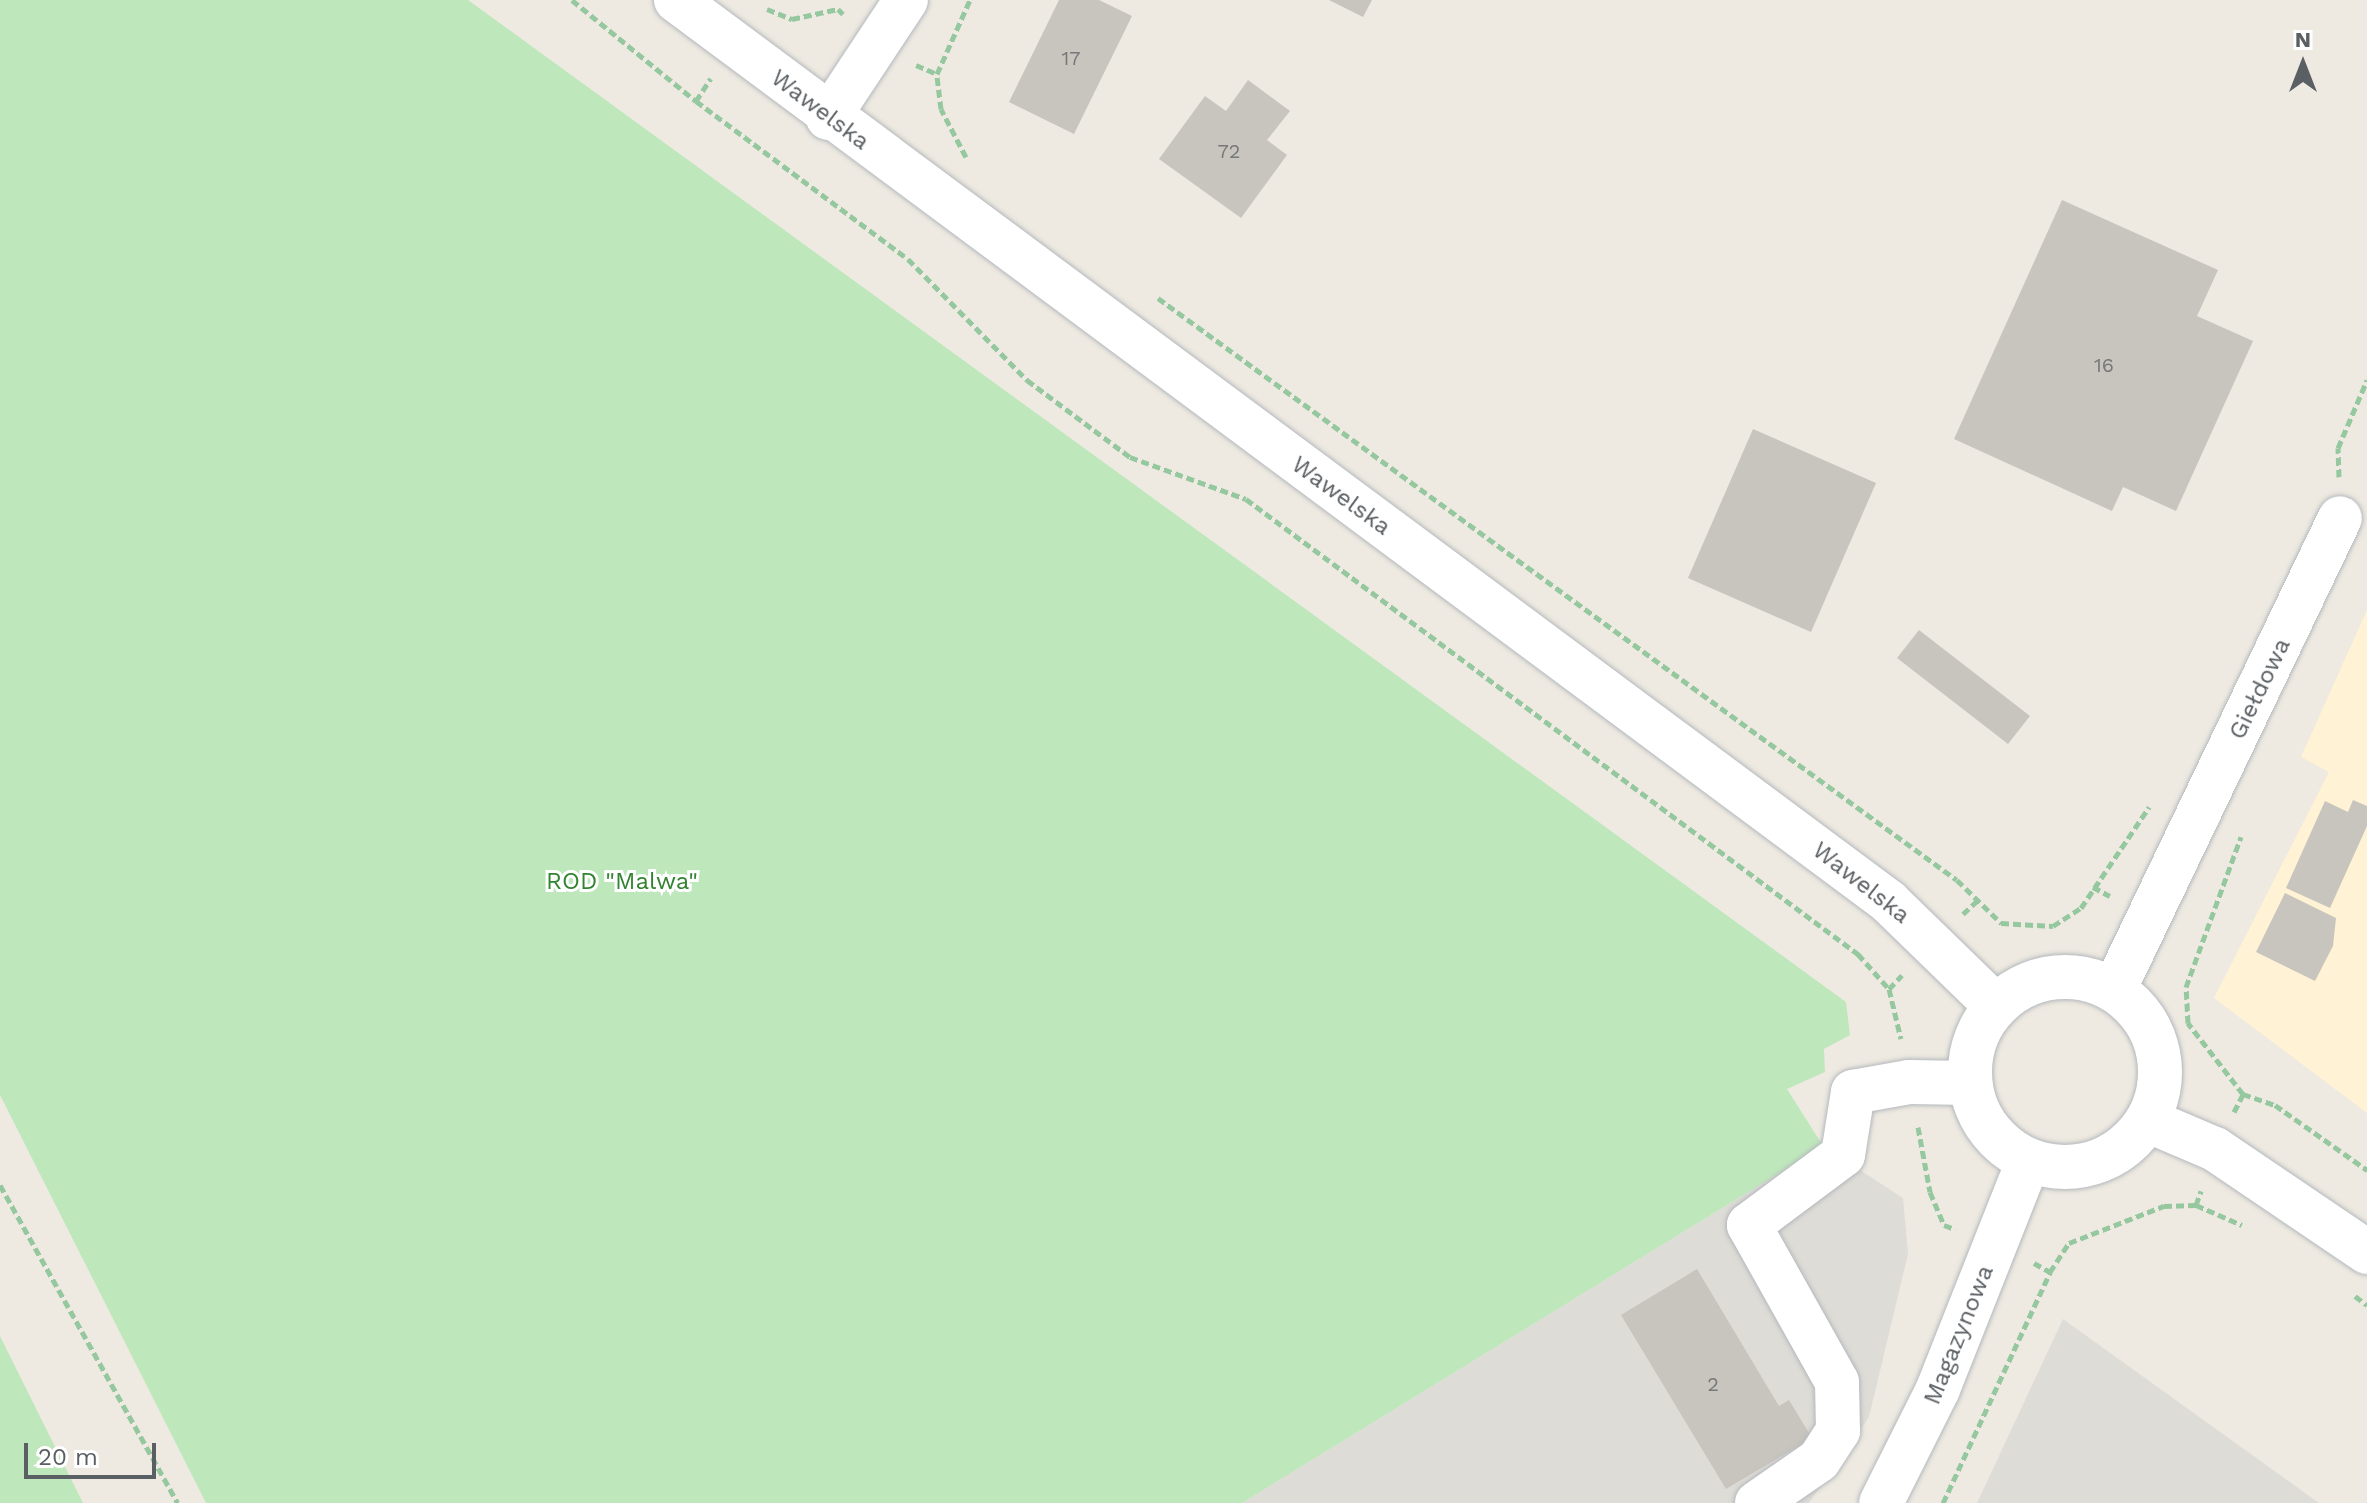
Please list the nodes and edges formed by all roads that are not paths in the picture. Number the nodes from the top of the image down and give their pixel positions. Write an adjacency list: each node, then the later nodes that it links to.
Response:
1 (676, 0): 3 (street, Wawelska)
2 (906, 0): 3 (street)
3 (828, 118): 6 (street, Wawelska)
4 (2340, 518): 5 (street, Giełdowa)
5 (2114, 990): 6 (street); 8 (street)
6 (1995, 1005): 7 (street)
7 (1970, 1083): 9 (street); 11 (street)
8 (2149, 1121): 9 (street); 10 (street)
9 (2028, 1162): 12 (street, Magazynowa)
10 (2367, 1252)
11 (1757, 1503)
12 (1881, 1503)

